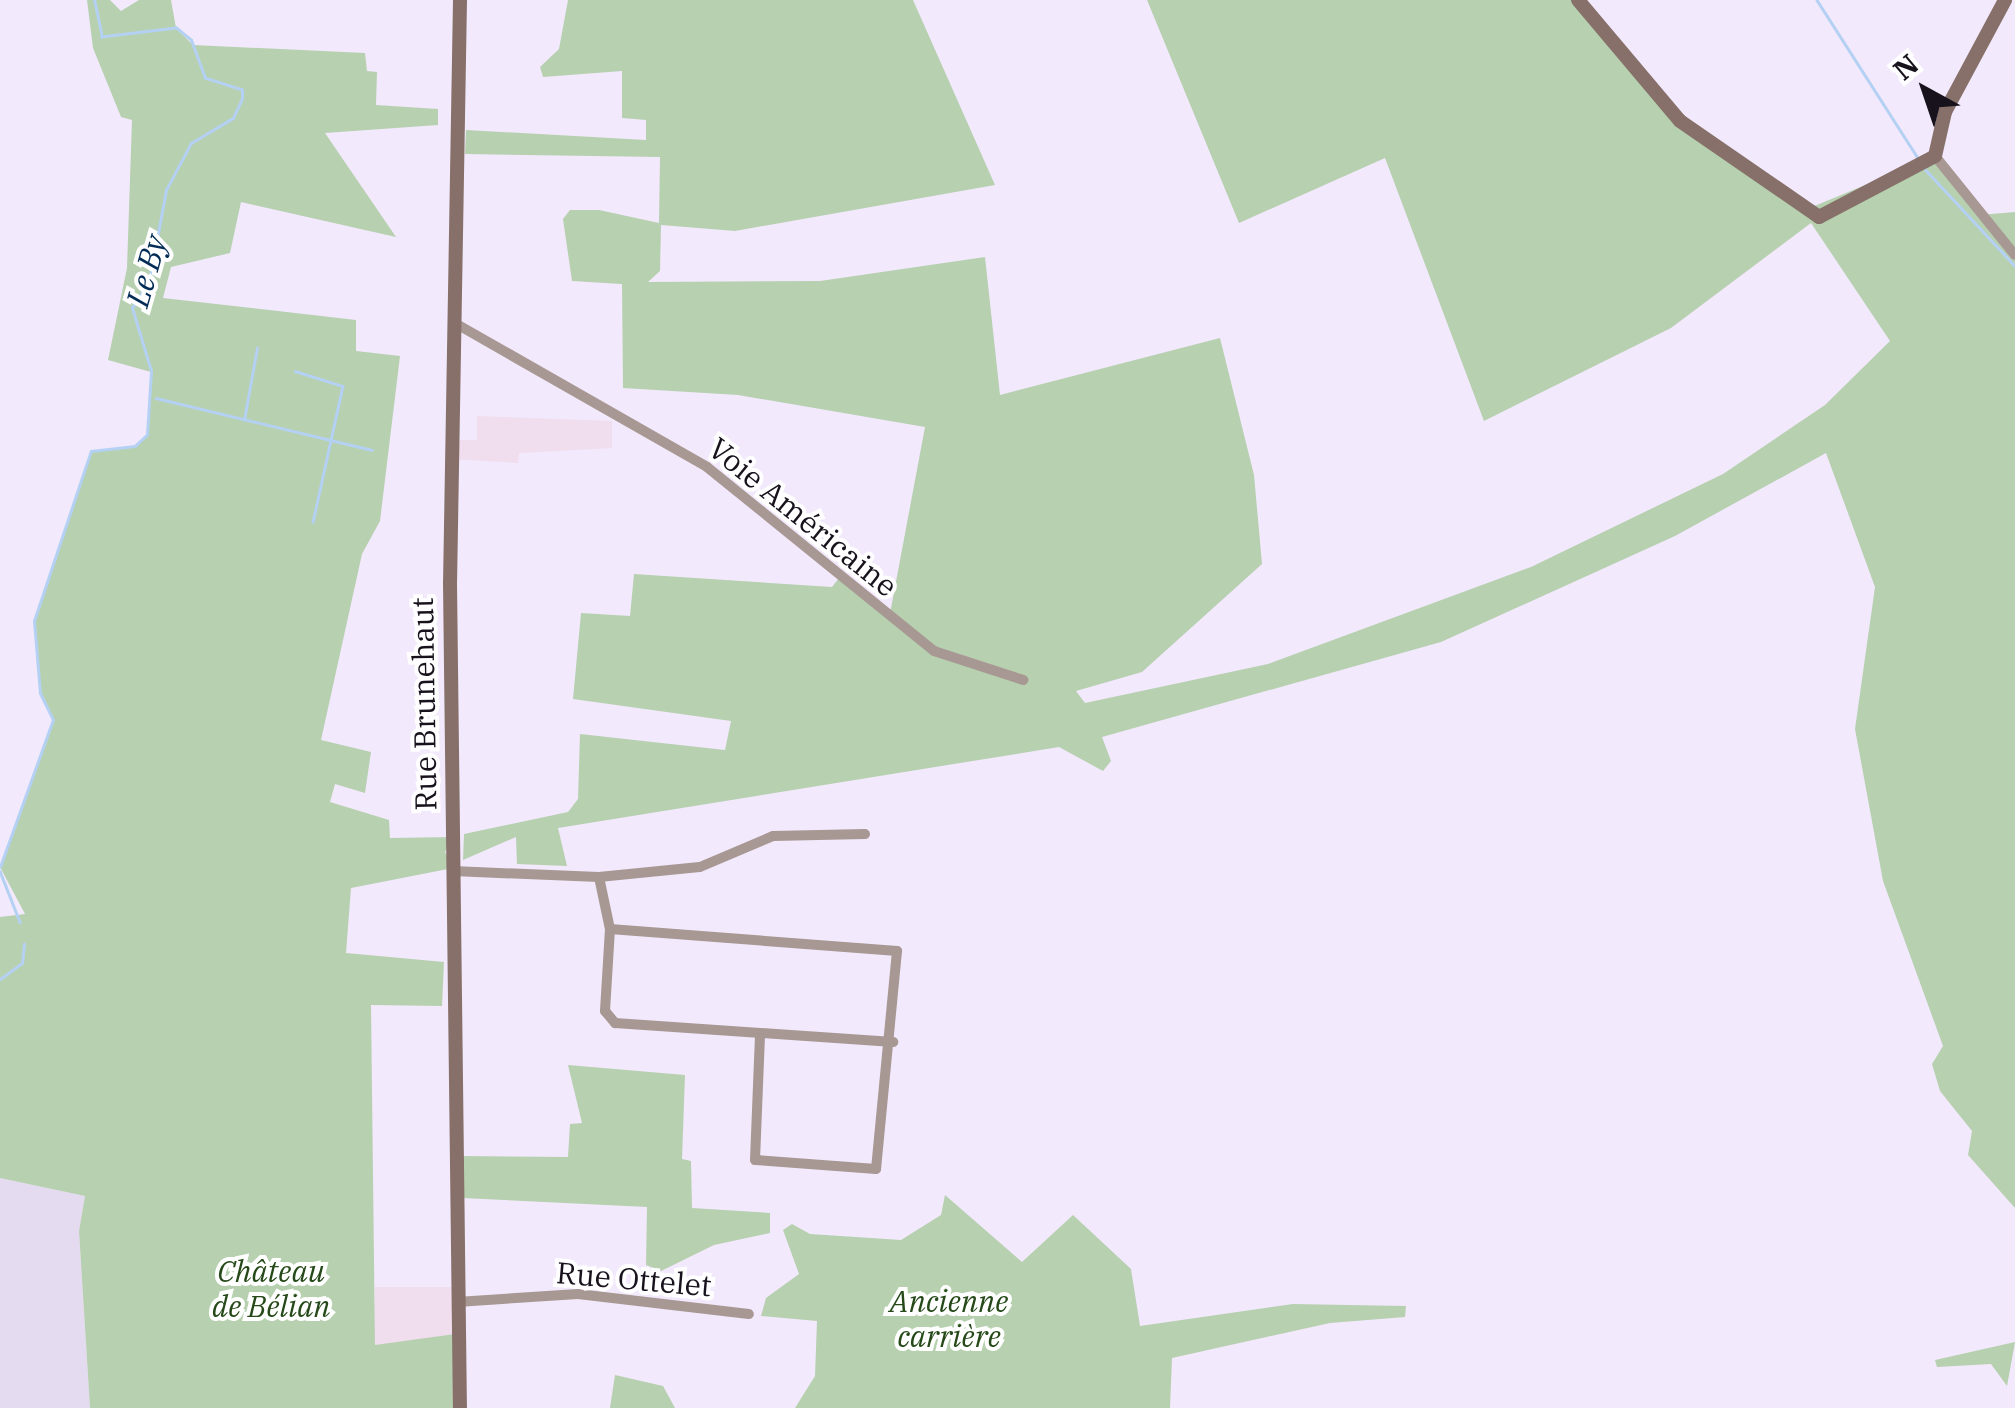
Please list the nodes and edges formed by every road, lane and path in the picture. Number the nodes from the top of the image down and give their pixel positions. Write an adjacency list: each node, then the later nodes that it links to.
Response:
1 (460, 0): 6 (street, Rue Brunehaut)
2 (1578, 0): 4 (street)
3 (2005, 0): 4 (street)
4 (1926, 162): 5 (street)
5 (2015, 255)
6 (453, 322): 7 (street, Voie Américaine); 9 (street, Rue Brunehaut)
7 (1023, 680)
8 (866, 834): 10 (street)
9 (453, 871): 10 (street); 14 (street, Rue Brunehaut)
10 (599, 877): 11 (street)
11 (610, 930): 12 (street); 13 (street)
12 (760, 1036): 13 (street); 13 (street)
13 (894, 1042)
14 (456, 1302): 15 (street, Rue Ottelet); 16 (street, Rue Brunehaut)
15 (748, 1314)
16 (460, 1408)

